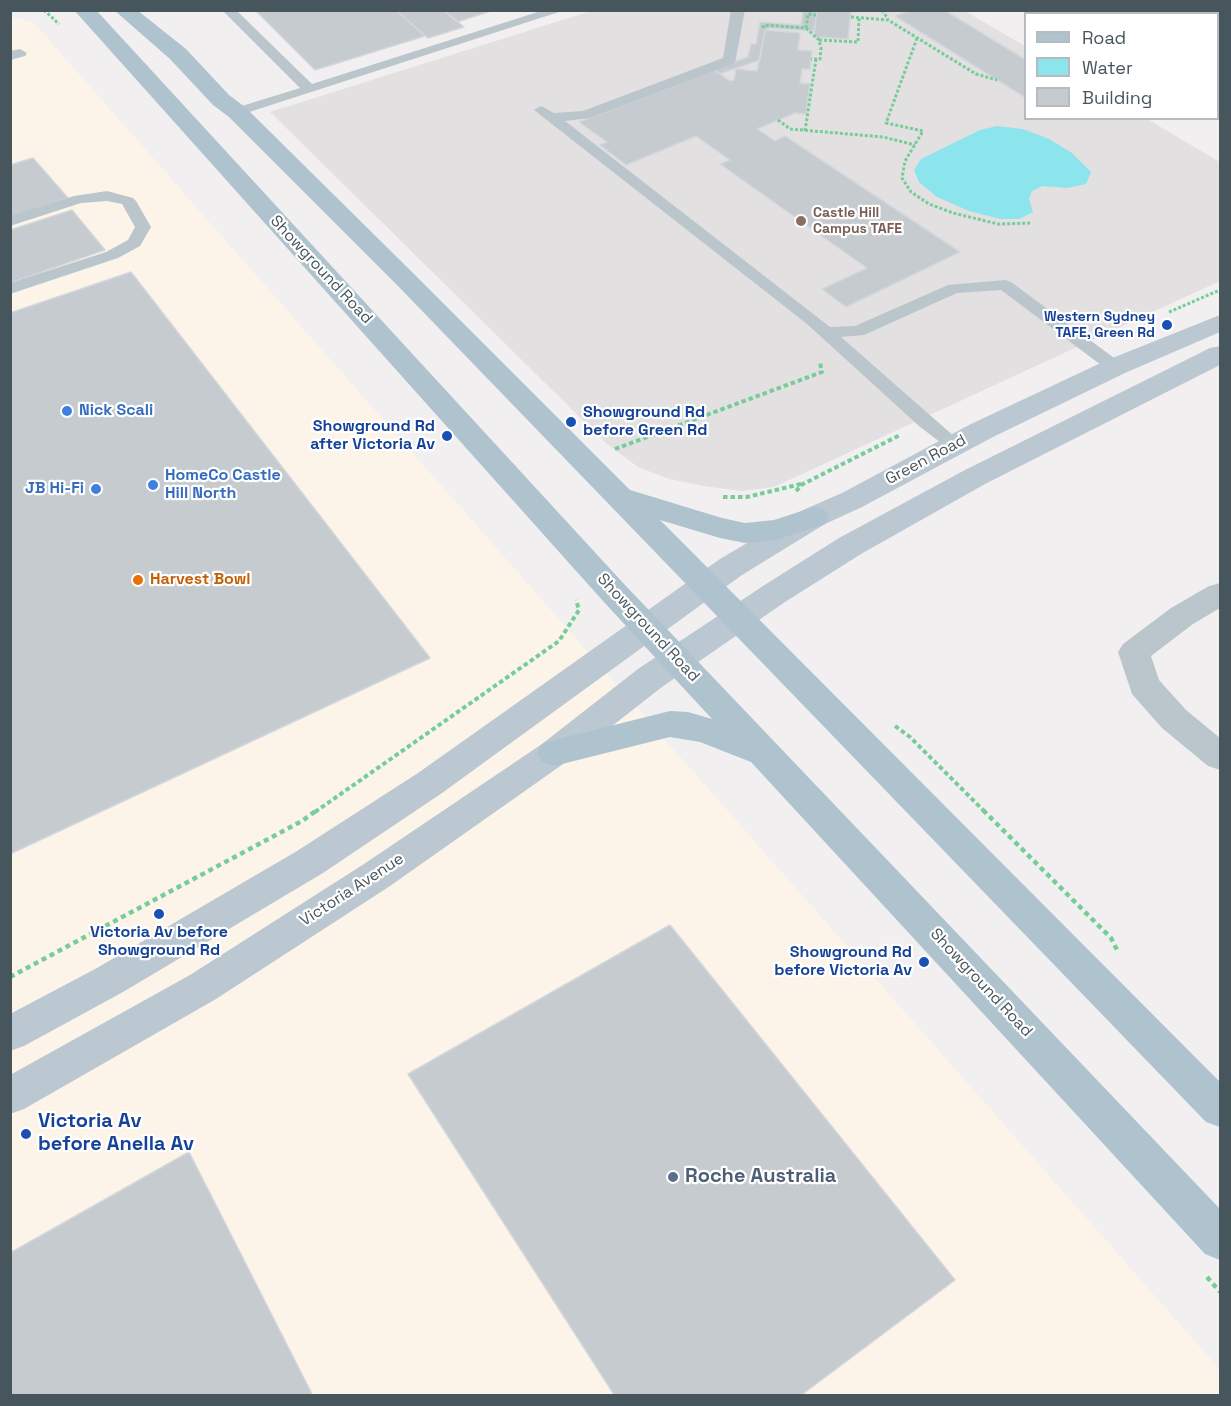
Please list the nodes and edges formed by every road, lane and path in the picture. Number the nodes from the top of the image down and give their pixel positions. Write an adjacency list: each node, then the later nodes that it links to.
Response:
1 (84, 10): 42 (main road, Showground Road)
2 (124, 10): 16 (main road)
3 (143, 10): 16 (main road)
4 (228, 10): 20 (lane)
5 (559, 10): 20 (lane)
6 (738, 10): 29 (lane)
7 (882, 10): 11 (path)
8 (816, 15): 12 (path)
9 (850, 17): 10 (path)
10 (859, 18): 11 (path); 15 (path)
11 (888, 20): 14 (path)
12 (806, 28): 13 (path); 15 (path)
13 (762, 35)
14 (917, 38): 19 (path); 24 (path)
15 (819, 39): 18 (path)
16 (178, 54): 21 (main road)
17 (811, 59): 18 (path)
18 (816, 59): 23 (path)
19 (997, 80)
20 (309, 89): 21 (lane)
21 (237, 112): 35 (main road)
22 (778, 120): 23 (path)
23 (805, 131): 24 (path)
24 (915, 145): 26 (path)
25 (10, 221): 27 (lane)
26 (1032, 223)
27 (10, 289)
28 (1221, 323): 31 (main road, Green Road)
29 (826, 332): 31 (lane); 32 (lane); 33 (path)
30 (1221, 354): 41 (main road)
31 (1114, 368): 32 (main road, Green Road)
32 (955, 445): 37 (main road, Green Road)
33 (615, 449)
34 (803, 484): 36 (path)
35 (618, 496): 37 (main road); 38 (main road)
36 (720, 496)
37 (814, 517): 38 (main road, Green Road)
38 (706, 586): 41 (main road); 42 (main road, Green Road)
39 (1221, 594): 46 (street)
40 (579, 610): 47 (path)
41 (738, 618): 43 (main road); 50 (main road)
42 (648, 628): 43 (main road, Showground Road); 48 (main road)
43 (677, 659): 44 (main road, Victoria Avenue); 45 (main road, Showground Road)
44 (554, 753): 45 (main road); 49 (main road, Victoria Avenue)
45 (766, 754): 51 (main road, Showground Road)
46 (1221, 757)
47 (10, 977)
48 (10, 1034)
49 (10, 1096)
50 (1221, 1109)
51 (1221, 1239)

